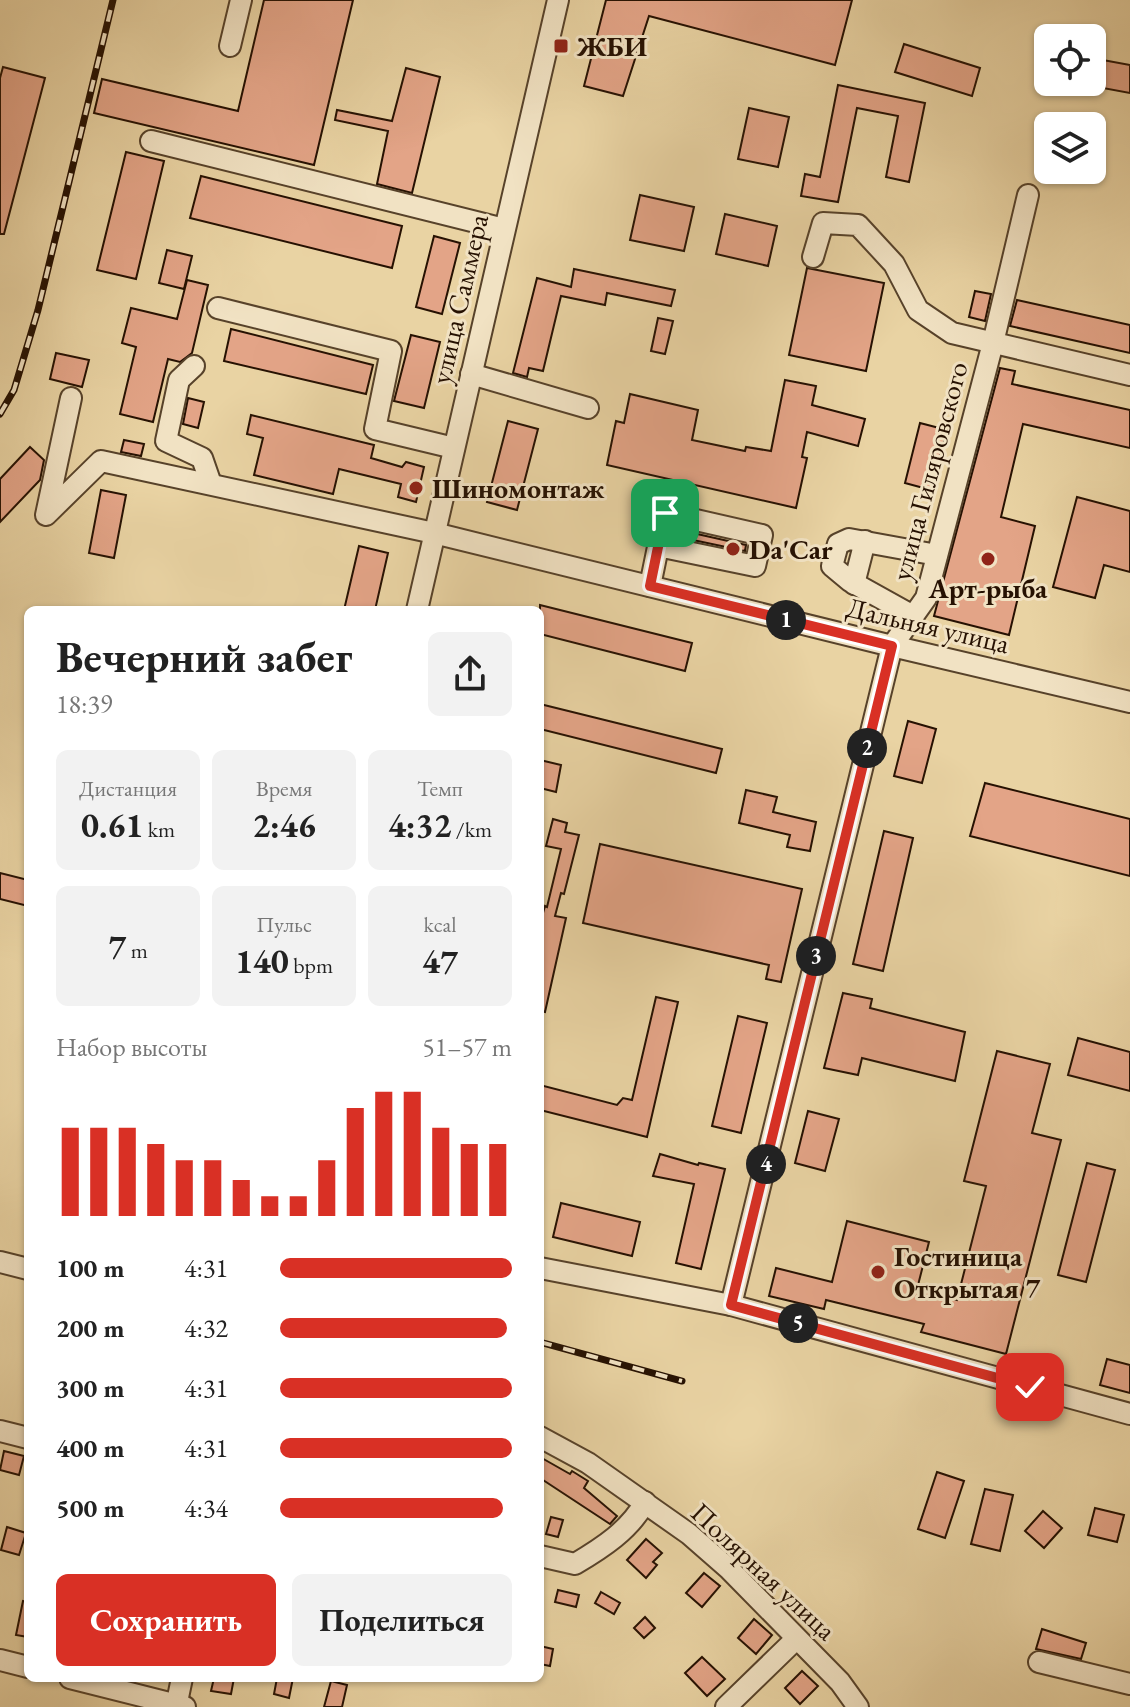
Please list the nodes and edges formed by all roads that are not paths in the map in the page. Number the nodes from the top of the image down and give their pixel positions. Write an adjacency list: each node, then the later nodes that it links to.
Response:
1 (241, 0): 3 (street)
2 (558, 0): 6 (street, улица Саммера)
3 (230, 46)
4 (151, 141): 6 (street)
5 (1028, 195): 9 (street, улица Гиляровского)
6 (504, 229): 11 (street, улица Саммера)
7 (813, 257): 9 (street)
8 (218, 308): 15 (street)
9 (993, 343): 12 (street); 19 (street, улица Гиляровского)
10 (194, 366): 16 (street)
11 (471, 374): 14 (street); 15 (street, улица Саммера)
12 (1130, 375)
13 (71, 398): 16 (street, Дальняя улица)
14 (588, 408)
15 (454, 448): 17 (street, улица Саммера)
16 (211, 484): 17 (street, Дальняя улица)
17 (434, 533): 20 (street, Дальняя улица); 21 (street, улица Саммера)
18 (658, 546): 18 (street); 20 (street)
19 (937, 555): 22 (street, улица Гиляровского); 22 (street)
20 (650, 586): 23 (street, Дальняя улица)
21 (418, 606)
22 (913, 616): 23 (street, улица Гиляровского)
23 (892, 646): 24 (street, Дальняя улица); 28 (street, улица Гиляровского)
24 (1130, 702)
25 (0, 1262): 26 (street)
26 (24, 1268)
27 (544, 1269): 28 (street)
28 (731, 1305): 29 (street)
29 (1130, 1414)
30 (0, 1431): 31 (street)
31 (24, 1437)
32 (544, 1439): 33 (street, Полярная улица)
33 (645, 1502): 34 (street); 35 (street, Полярная улица)
34 (544, 1557)
35 (796, 1639): 43 (street); 44 (street, Полярная улица)
36 (0, 1660): 38 (street)
37 (1039, 1662): 41 (street)
38 (24, 1666)
39 (86, 1682): 42 (street)
40 (182, 1682): 42 (street)
41 (1130, 1684)
42 (179, 1706)
43 (726, 1707)
44 (858, 1707)

